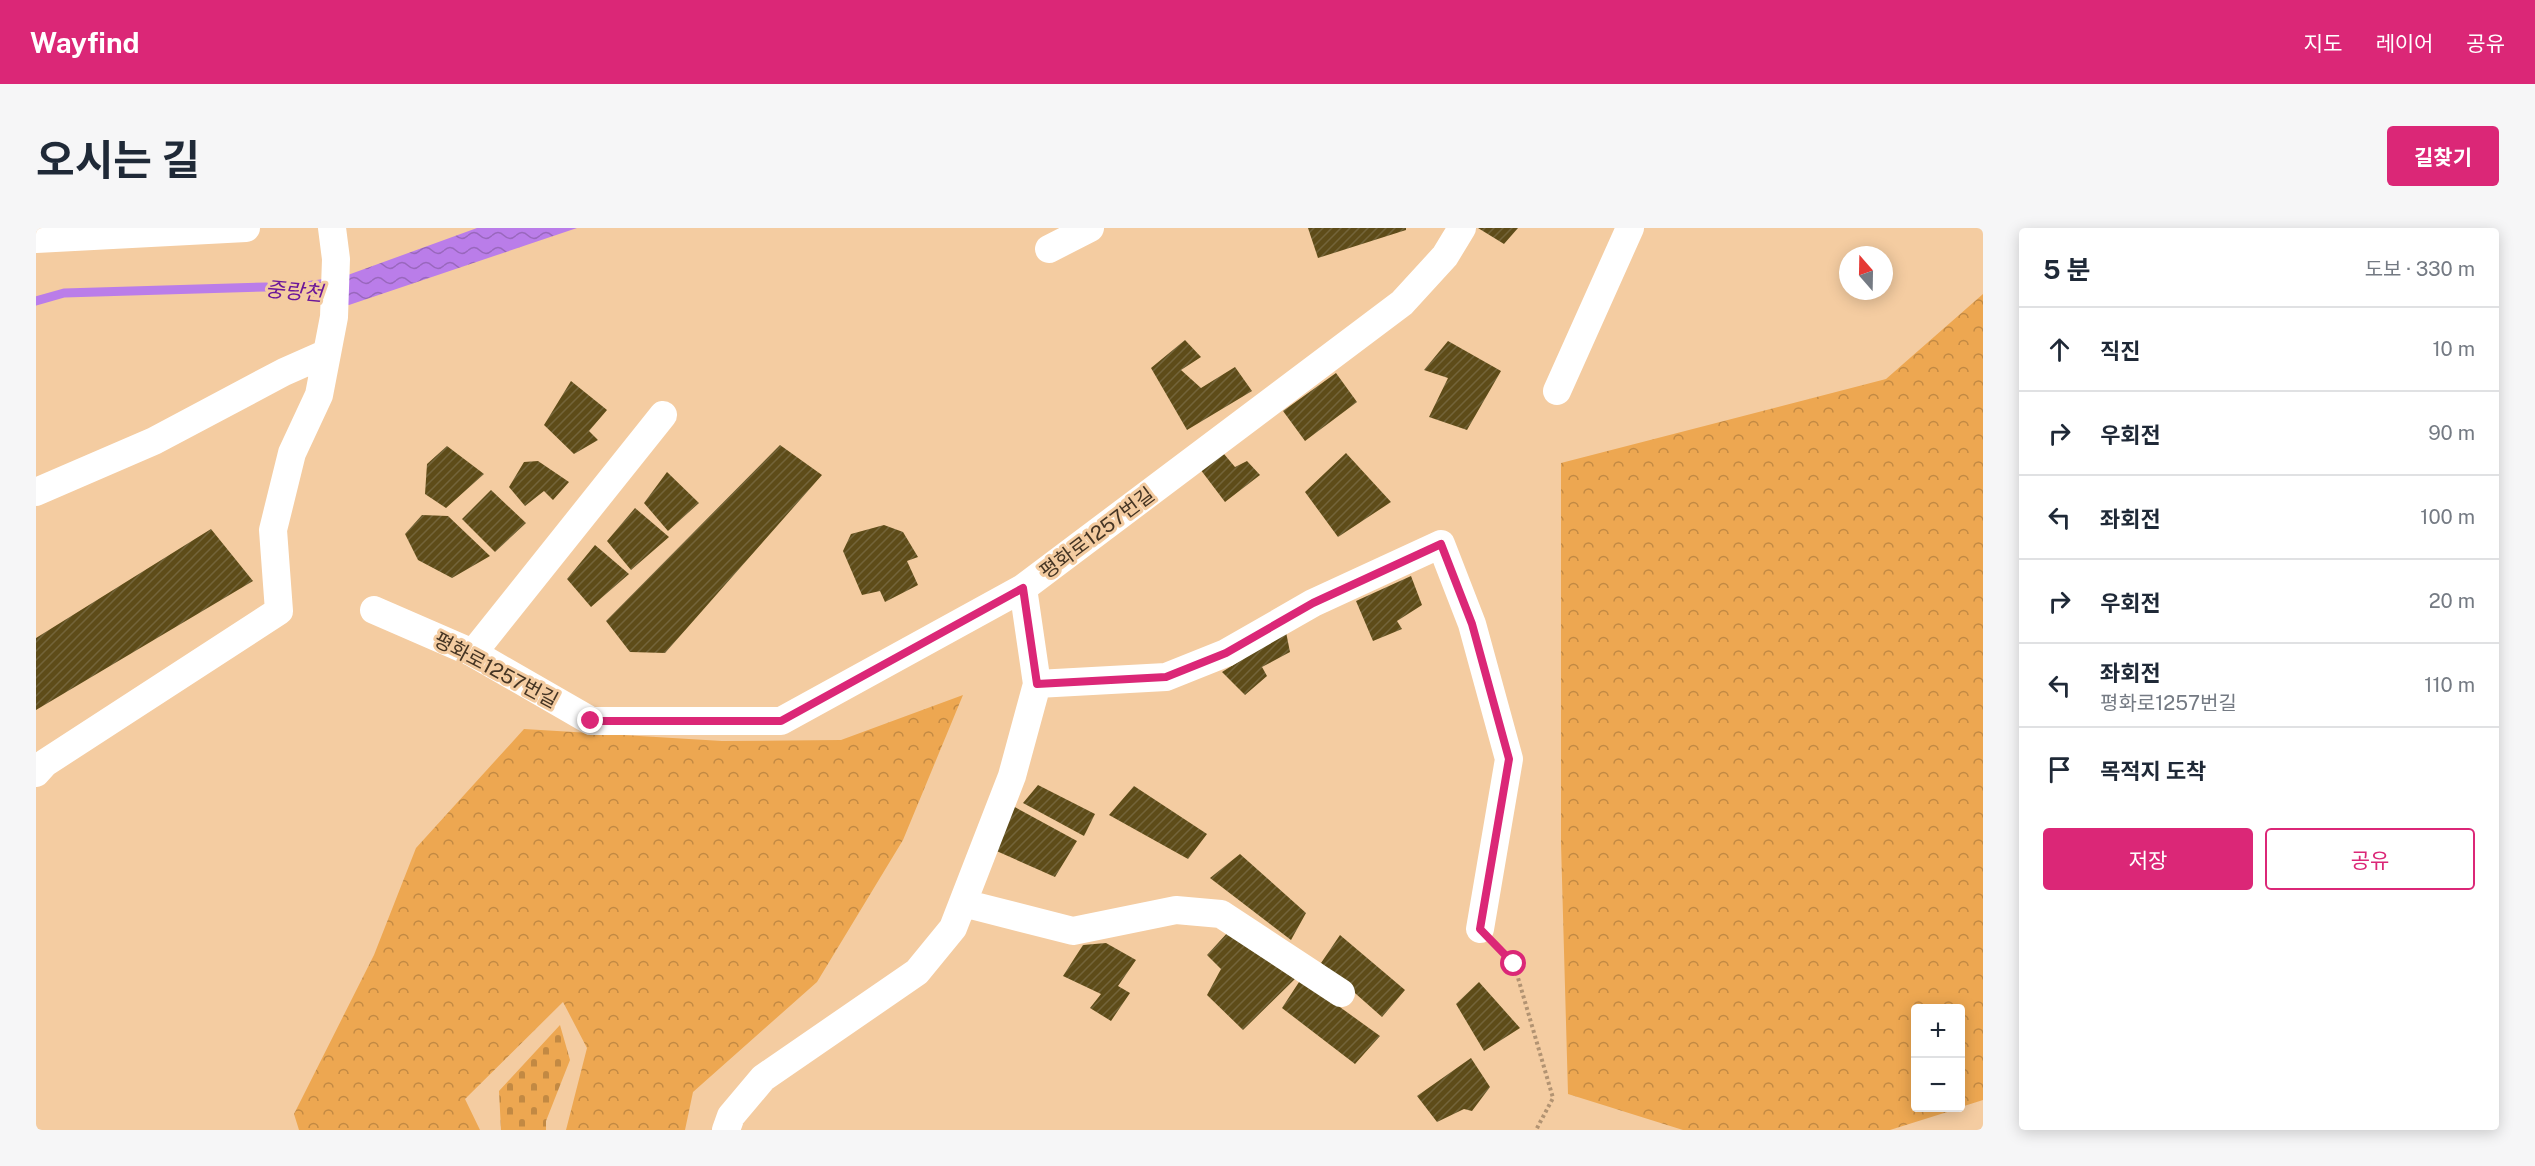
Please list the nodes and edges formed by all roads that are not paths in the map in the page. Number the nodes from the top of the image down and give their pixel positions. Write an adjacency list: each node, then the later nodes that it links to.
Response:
1 (246, 228): 6 (street)
2 (332, 228): 8 (street)
3 (1090, 228): 7 (street)
4 (1462, 228): 12 (street, 평화로1257번길)
5 (1630, 228): 9 (street)
6 (36, 239)
7 (1049, 249)
8 (327, 353): 11 (street); 16 (street)
9 (1557, 391)
10 (663, 414): 14 (street)
11 (36, 492)
12 (1023, 588): 14 (street, 평화로1257번길); 15 (street)
13 (374, 610): 14 (street, 평화로1257번길)
14 (473, 653)
15 (1037, 684): 17 (street); 18 (street)
16 (36, 773)
17 (963, 903): 19 (street); 20 (street)
18 (1480, 929)
19 (1341, 993)
20 (726, 1130)

